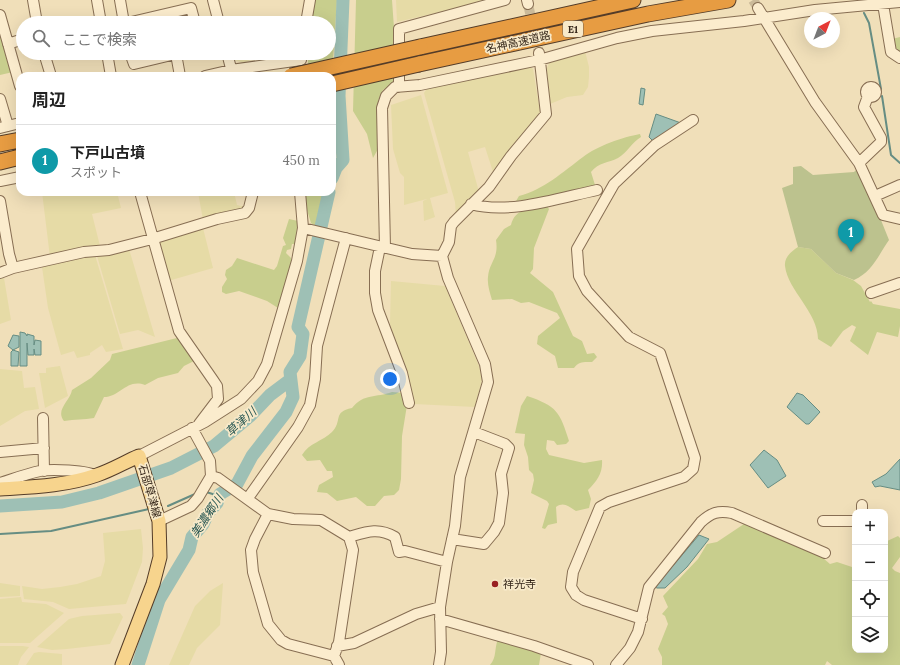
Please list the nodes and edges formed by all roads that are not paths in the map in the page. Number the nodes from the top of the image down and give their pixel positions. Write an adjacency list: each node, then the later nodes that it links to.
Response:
1 (33, 0): 13 (street)
2 (97, 0): 14 (street)
3 (120, 0): 15 (street)
4 (213, 0): 18 (street)
5 (310, 0): 19 (street)
6 (505, 0): 40 (street)
7 (634, 0): 38 (highway, 名神高速道路 / E1, bridge)
8 (728, 0): 39 (highway, 名神高速道路 / E1, bridge)
9 (900, 2): 10 (street)
10 (883, 4): 20 (street); 24 (street)
11 (758, 8): 20 (street)
12 (0, 15): 22 (street)
13 (36, 16)
14 (100, 16)
15 (123, 16)
16 (156, 16): 17 (street)
17 (193, 16)
18 (217, 16)
19 (307, 16)
20 (765, 18): 23 (street); 50 (street)
21 (16, 41): 22 (street)
22 (8, 44): 32 (street)
23 (539, 56): 40 (street); 60 (street)
24 (900, 58)
25 (46, 60): 33 (street)
26 (108, 60): 34 (street)
27 (133, 60): 28 (street)
28 (152, 60)
29 (179, 60): 35 (street)
30 (229, 60): 36 (street)
31 (296, 60): 37 (street)
32 (16, 72)
33 (50, 72)
34 (110, 72)
35 (180, 72)
36 (232, 72)
37 (237, 72)
38 (308, 72)
39 (336, 83)
40 (399, 87): 65 (street)
41 (868, 96): 50 (street)
42 (0, 99): 45 (street)
43 (693, 120): 94 (street)
44 (16, 124): 45 (street)
45 (4, 127)
46 (16, 141): 47 (highway)
47 (0, 144)
48 (16, 158): 49 (highway)
49 (0, 162)
50 (859, 163): 58 (street)
51 (16, 178): 52 (street)
52 (0, 181)
53 (900, 185): 58 (street)
54 (597, 190): 60 (street)
55 (141, 196): 63 (street)
56 (253, 196): 63 (street)
57 (301, 196): 62 (street)
58 (875, 196): 61 (street)
59 (0, 201): 67 (street)
60 (471, 204): 66 (street)
61 (900, 219)
62 (307, 229): 64 (street); 73 (street)
63 (152, 239): 67 (street); 73 (street)
64 (348, 239): 65 (street); 83 (street)
65 (380, 247): 66 (street); 71 (street)
66 (442, 256): 74 (street)
67 (13, 268): 68 (street)
68 (0, 274)
69 (900, 283): 70 (street)
70 (871, 293)
71 (409, 403)
72 (43, 418): 75 (street)
73 (196, 426): 77 (street); 80 (street)
74 (474, 432): 89 (street); 89 (street)
75 (44, 448): 76 (street); 78 (street)
76 (0, 452)
77 (139, 456): 79 (main road, 石部草津線); 85 (main road, 石部草津線)
78 (44, 471): 79 (street); 81 (street)
79 (96, 476): 82 (main road, 石部草津線)
80 (214, 477): 83 (street); 85 (street)
81 (0, 483)
82 (0, 489)
83 (245, 496): 84 (street)
84 (268, 514): 88 (street); 96 (street)
85 (159, 521): 97 (main road, 石部草津線)
86 (823, 521): 87 (street)
87 (852, 521)
88 (349, 537): 91 (street); 95 (street)
89 (452, 539): 91 (street)
90 (825, 553): 94 (street)
91 (447, 562): 92 (street)
92 (440, 608): 93 (street); 95 (street)
93 (440, 618): 98 (street); 99 (street)
94 (642, 619): 100 (street)
95 (337, 646): 96 (street)
96 (337, 661)
97 (122, 665)
98 (439, 665)
99 (588, 665)
100 (616, 665)

